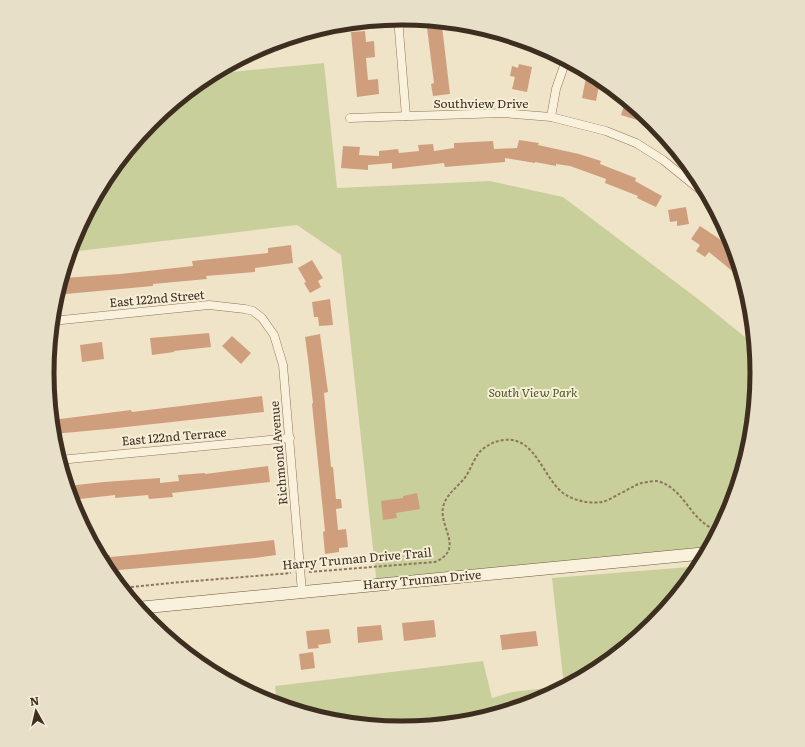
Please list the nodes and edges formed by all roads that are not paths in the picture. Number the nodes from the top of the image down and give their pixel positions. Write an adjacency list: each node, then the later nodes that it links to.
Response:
1 (399, 25): 3 (street)
2 (564, 65): 5 (street)
3 (406, 116): 4 (street, Southview Drive); 5 (street, Southview Drive)
4 (350, 118)
5 (551, 118): 6 (street, Southview Drive)
6 (696, 187)
7 (262, 318): 8 (street, East 122nd Street); 9 (street, Richmond Avenue)
8 (58, 320)
9 (290, 438): 10 (street, East 122nd Terrace); 12 (street, Richmond Avenue)
10 (65, 459)
11 (700, 554): 12 (main road, Harry Truman Drive)
12 (302, 592): 13 (main road, Harry Truman Drive)
13 (144, 607)

